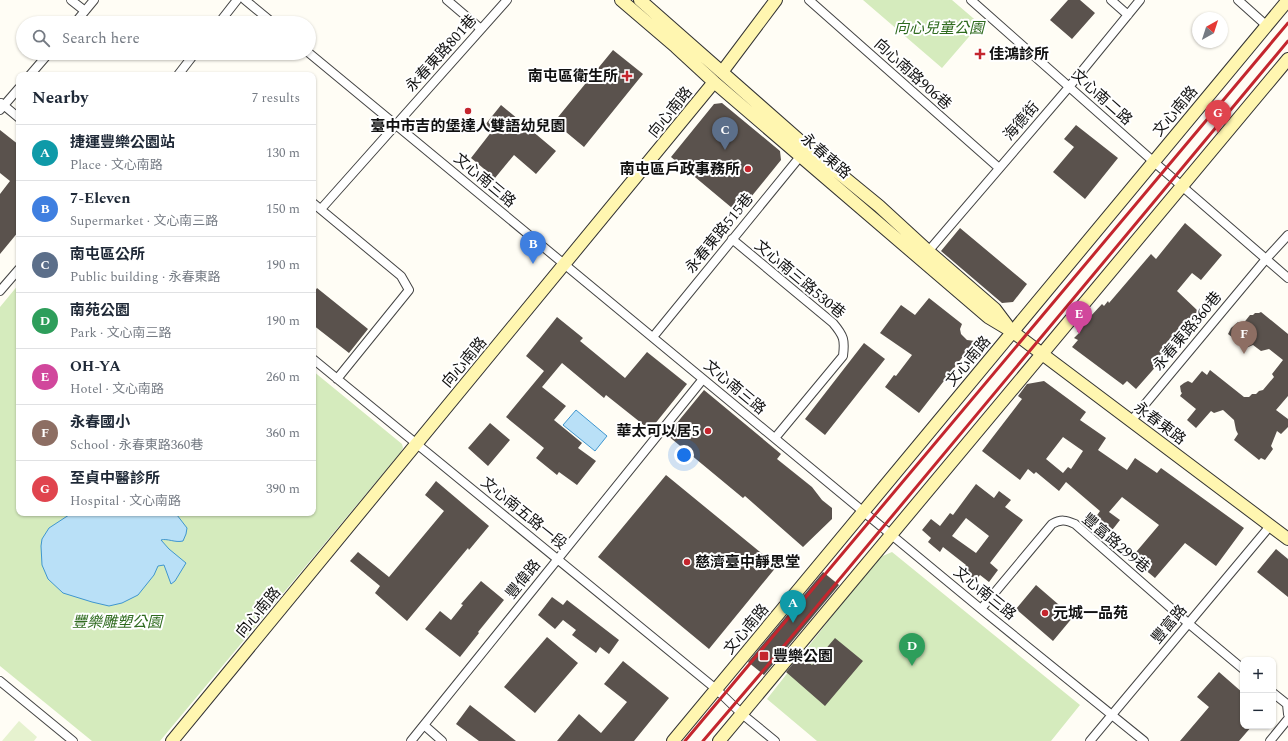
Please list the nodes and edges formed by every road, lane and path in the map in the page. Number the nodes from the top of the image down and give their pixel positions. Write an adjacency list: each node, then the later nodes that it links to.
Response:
1 (71, 0): 16 (street)
2 (94, 0): 16 (street)
3 (237, 0): 19 (street)
4 (245, 0): 20 (street)
5 (446, 0): 22 (street)
6 (507, 0): 22 (street, 永春東路801巷)
7 (621, 0): 30 (street, 永春東路)
8 (640, 0): 29 (street, 永春東路)
9 (776, 0): 29 (street, 向心南路)
10 (809, 0): 38 (street, 向心南路906巷)
11 (971, 0): 31 (street, 文心南二路)
12 (1111, 0): 17 (street)
13 (1140, 0): 17 (street, 海德街)
14 (1238, 0): 21 (street)
15 (1288, 0): 21 (street, 文心南路)
16 (84, 11): 18 (street)
17 (1128, 15): 31 (street, 海德街)
18 (80, 16)
19 (224, 16)
20 (264, 16)
21 (1267, 26): 37 (street, 文心南路)
22 (482, 29): 35 (street, 永春東路801巷)
23 (316, 59): 35 (street, 文心南三路)
24 (1288, 59): 39 (street)
25 (43, 60): 27 (street)
26 (190, 60): 28 (street)
27 (33, 72)
28 (180, 72)
29 (722, 72): 30 (street, 向心南路); 36 (street, 永春東路)
30 (714, 82): 36 (street, 永春東路); 46 (street, 向心南路)
31 (1069, 87): 37 (street, 文心南二路); 38 (street, 海德街)
32 (16, 91): 33 (street)
33 (1, 106): 34 (street)
34 (16, 116)
35 (396, 125): 41 (street, 永春東路801巷); 46 (street, 文心南三路)
36 (804, 152): 43 (street, 永春東路515巷); 44 (street, 永春東路)
37 (1154, 162): 39 (street, 文心南二路); 50 (street, 文心南路)
38 (999, 168): 44 (street, 海德街)
39 (1182, 186): 45 (street, 文心南二路); 52 (street)
40 (316, 205): 41 (street)
41 (321, 209): 55 (street)
42 (1288, 235): 45 (street, 永春東路360巷)
43 (732, 240): 51 (street, 永春東路515巷); 57 (street, 文心南三路530巷)
44 (924, 255): 50 (street, 永春東路)
45 (1266, 259): 48 (street, 文心南二路); 56 (street, 永春東路360巷)
46 (565, 265): 51 (street, 文心南三路); 58 (street, 向心南路)
47 (16, 272): 49 (street)
48 (1288, 278)
49 (0, 291)
50 (1013, 332): 52 (street, 永春東路); 59 (street, 文心南路)
51 (653, 337): 54 (street, 文心南三路)
52 (1042, 354): 56 (street, 永春東路); 61 (street)
53 (316, 362): 55 (street, 文心南五路一段)
54 (703, 378): 57 (street, 文心南三路); 63 (street, 豐偉路)
55 (337, 379): 58 (street, 文心南五路一段)
56 (1131, 421): 60 (street, 永春東路)
57 (775, 438): 59 (street, 文心南三路)
58 (417, 444): 63 (street, 文心南五路一段); 76 (street, 向心南路)
59 (864, 512): 61 (street, 文心南三路); 68 (street, 文心南路)
60 (1270, 526): 62 (street, 永春東路); 65 (street, 豐富路)
61 (892, 534): 64 (street, 文心南三路); 70 (street)
62 (1288, 539)
63 (557, 559): 68 (street, 文心南五路一段); 74 (street, 豐偉路)
64 (982, 609): 65 (street, 豐富路299巷); 72 (street, 文心南三路)
65 (1188, 623): 66 (street, 豐富路299巷); 72 (street, 豐富路)
66 (1240, 666)
67 (0, 681): 75 (street)
68 (716, 689): 70 (street, 文心南五路一段); 79 (street, 文心南路)
69 (1276, 695): 71 (street)
70 (742, 714): 80 (street); 81 (street)
71 (1288, 714)
72 (1112, 715): 82 (street, 豐富路); 83 (street, 文心南三路)
73 (1288, 719): 84 (street)
74 (424, 725): 77 (street, 豐偉路); 78 (street)
75 (73, 741)
76 (172, 741)
77 (411, 741)
78 (442, 741)
79 (673, 741)
80 (719, 741)
81 (775, 741)
82 (1090, 741)
83 (1144, 741)
84 (1270, 741)

